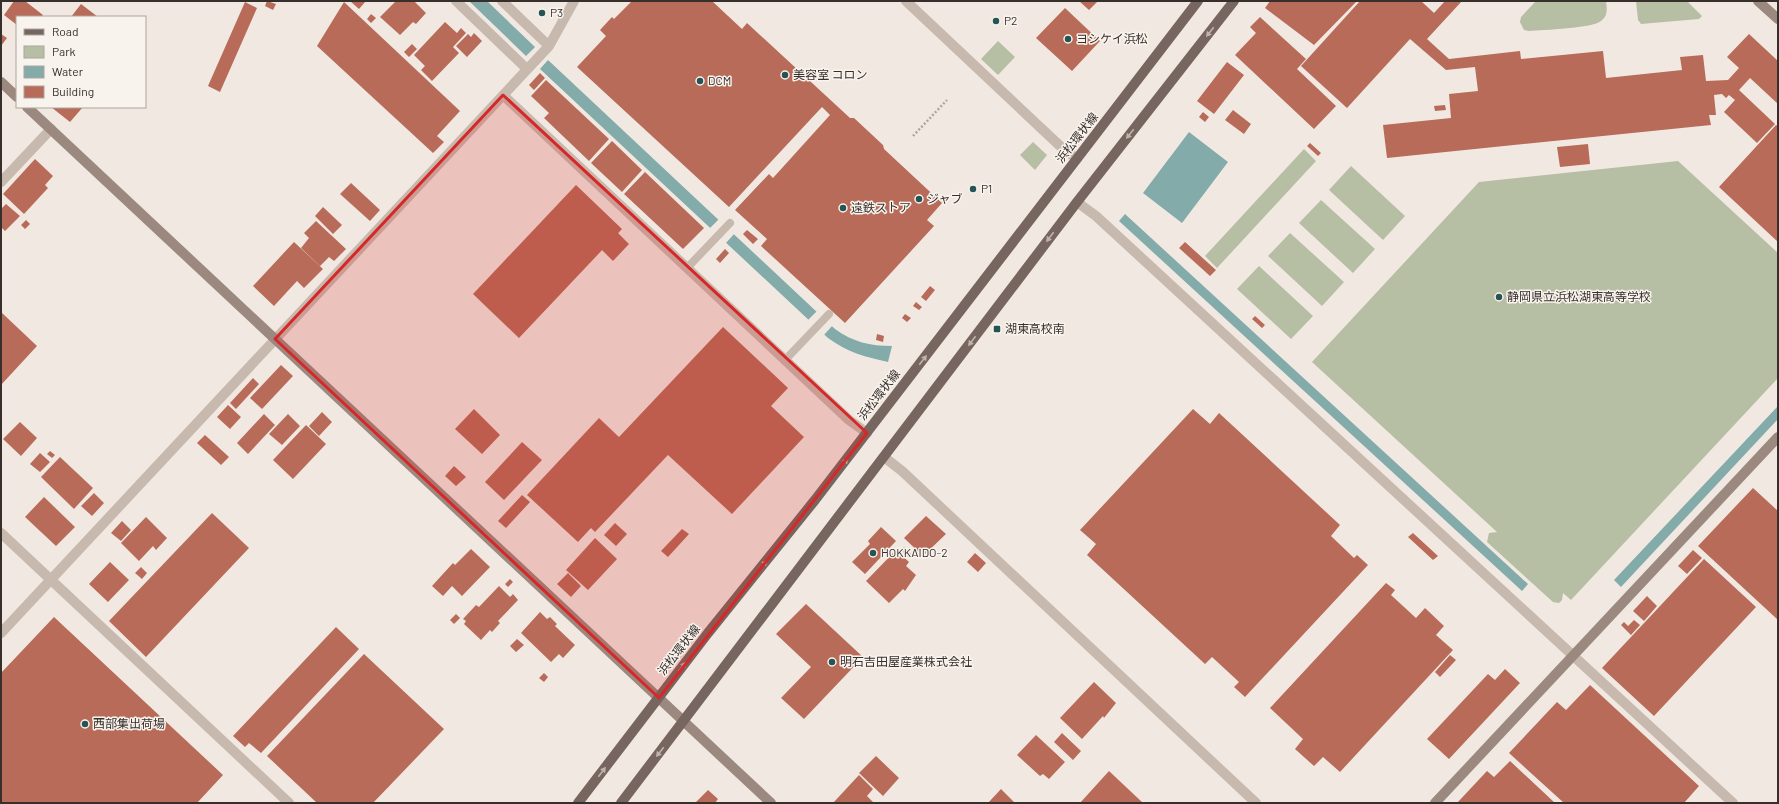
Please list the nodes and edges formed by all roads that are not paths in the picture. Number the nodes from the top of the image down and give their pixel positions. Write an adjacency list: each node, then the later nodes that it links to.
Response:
1 (456, 1): 10 (street)
2 (502, 1): 9 (street)
3 (574, 1): 9 (street)
4 (906, 1): 16 (street)
5 (1198, 1): 16 (main road, 浜松環状線)
6 (1234, 1): 18 (main road, one-way to 18)
7 (1758, 1): 8 (street)
8 (1778, 19)
9 (549, 46): 10 (street)
10 (527, 69): 12 (street)
11 (1, 82): 13 (street)
12 (503, 95): 20 (street); 22 (street)
13 (16, 96)
14 (28, 108): 15 (street)
15 (51, 129): 17 (street); 22 (street)
16 (1077, 159): 24 (main road, 浜松環状線, one-way to 16)
17 (1, 182)
18 (1077, 202): 26 (main road, one-way to 26); 30 (street)
19 (729, 224): 20 (lane)
20 (688, 268): 23 (street)
21 (827, 316): 23 (lane)
22 (275, 339): 28 (street); 31 (street)
23 (785, 360): 24 (street)
24 (866, 433): 31 (main road, 浜松環状線, one-way to 24)
25 (1778, 437): 30 (street)
26 (884, 457): 32 (main road); 37 (street)
27 (1, 533): 28 (street)
28 (51, 579): 29 (street); 33 (street)
29 (1, 633)
30 (1574, 655): 38 (street); 39 (street)
31 (659, 698): 32 (street); 34 (main road, 浜松環状線, one-way to 31)
32 (684, 721): 35 (main road, one-way to 35); 36 (street)
33 (289, 803)
34 (578, 803)
35 (621, 803)
36 (771, 803)
37 (1256, 803)
38 (1435, 803)
39 (1733, 803)

